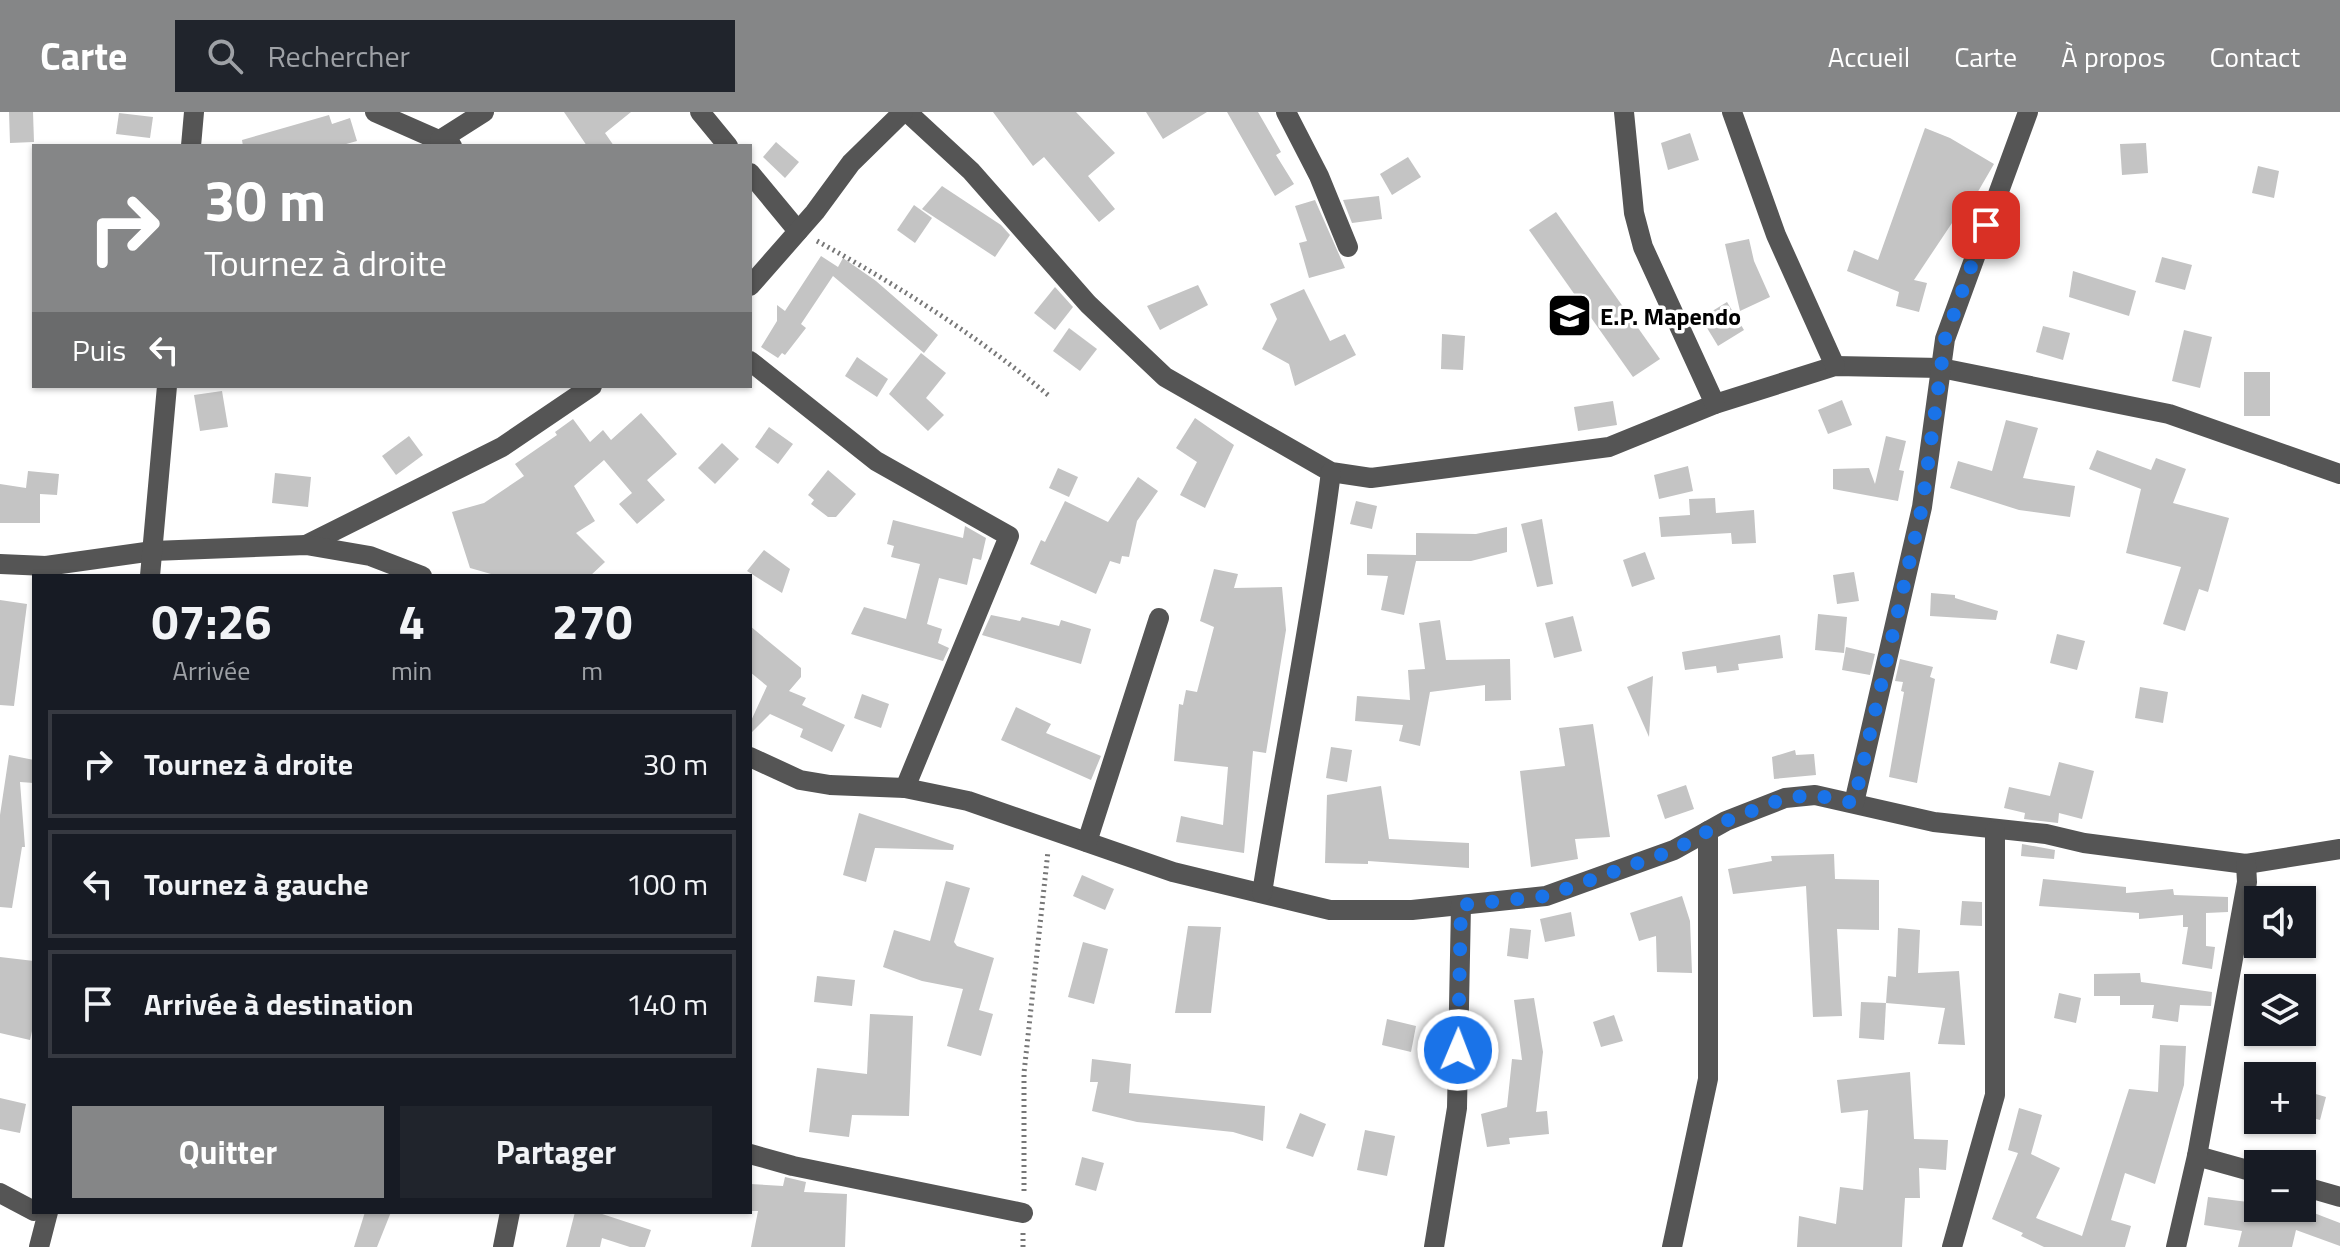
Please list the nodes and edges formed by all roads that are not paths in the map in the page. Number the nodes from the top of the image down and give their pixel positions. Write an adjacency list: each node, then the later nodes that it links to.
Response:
1 (194, 112): 11 (street)
2 (375, 112): 10 (street)
3 (484, 112): 10 (street)
4 (700, 112): 12 (street)
5 (905, 112): 14 (street); 23 (street)
6 (1286, 112): 15 (street)
7 (1624, 112): 22 (street)
8 (1732, 112): 18 (street)
9 (2028, 112): 19 (street)
10 (446, 143)
11 (191, 144)
12 (726, 144)
13 (752, 175): 14 (street)
14 (798, 231): 16 (street)
15 (1348, 247)
16 (752, 284)
17 (752, 363): 32 (street)
18 (1835, 366): 19 (street); 22 (street)
19 (1941, 368): 24 (street); 33 (street)
20 (167, 388): 26 (street)
21 (589, 388): 25 (street)
22 (1715, 404): 23 (street)
23 (1331, 472): 39 (street)
24 (2340, 474)
25 (306, 545): 26 (street); 29 (street)
26 (153, 551): 27 (street); 28 (street)
27 (0, 564)
28 (150, 574)
29 (417, 574)
30 (1159, 618): 36 (street)
31 (752, 758): 32 (street)
32 (905, 788): 36 (street)
33 (1854, 803): 34 (street); 35 (street)
34 (1708, 831): 40 (street); 54 (street)
35 (1995, 831): 38 (street); 55 (street)
36 (1087, 842): 39 (street)
37 (2340, 849): 38 (street)
38 (2246, 864): 42 (street)
39 (1262, 893): 40 (street)
40 (1461, 905): 53 (street)
41 (752, 1155): 48 (street)
42 (2197, 1156): 43 (street); 56 (street)
43 (2244, 1169)
44 (2316, 1190): 46 (street)
45 (0, 1193): 47 (street)
46 (2340, 1197)
47 (32, 1209)
48 (1023, 1213)
49 (41, 1214): 51 (street)
50 (510, 1214): 52 (street)
51 (39, 1247)
52 (503, 1247)
53 (1434, 1247)
54 (1672, 1247)
55 (1952, 1247)
56 (2176, 1247)

